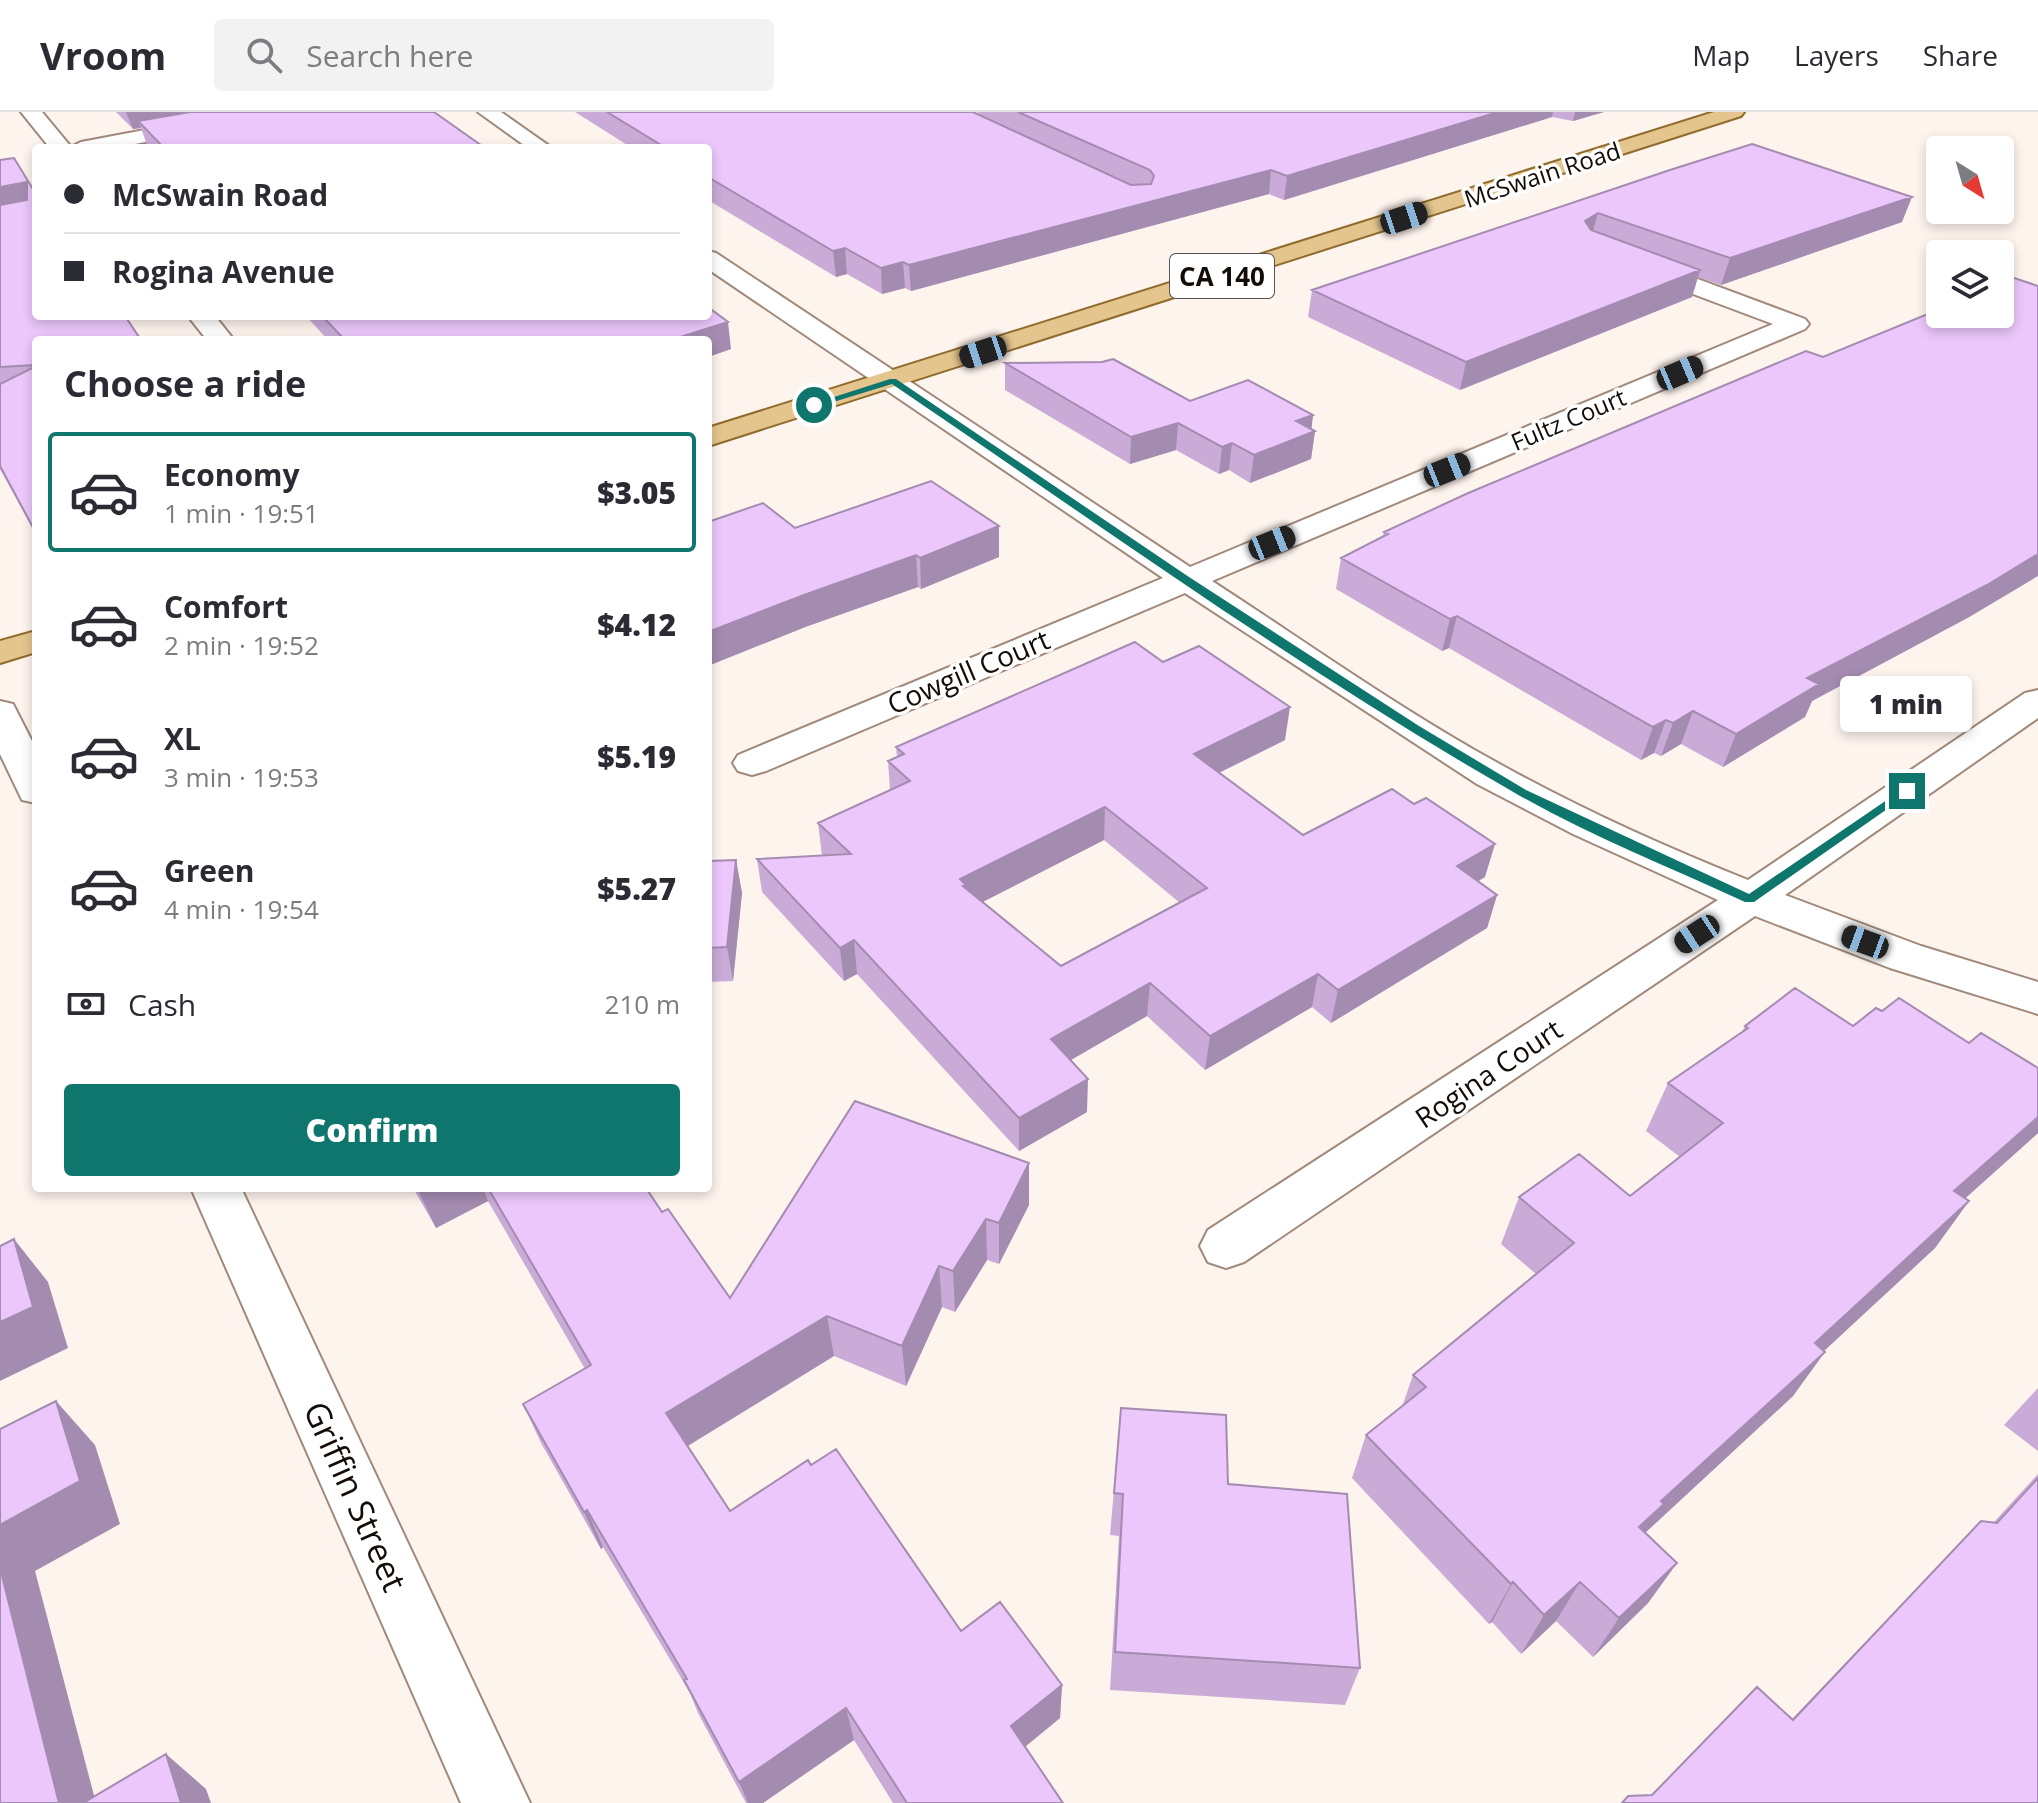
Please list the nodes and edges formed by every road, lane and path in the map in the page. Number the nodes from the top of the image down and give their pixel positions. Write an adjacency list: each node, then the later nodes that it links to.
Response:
1 (31, 112): 5 (street)
2 (272, 112): 6 (street)
3 (488, 112): 7 (street)
4 (1734, 112): 12 (main road, McSwain Road / CA 140)
5 (58, 144)
6 (102, 144)
7 (536, 144)
8 (1608, 253): 14 (street, Fultz Court)
9 (712, 261): 12 (street)
10 (204, 320): 11 (street)
11 (218, 336)
12 (893, 381): 13 (main road, McSwain Road / CA 140); 14 (street)
13 (712, 436)
14 (1185, 579): 19 (street, Cowgill Court); 21 (street)
15 (32, 642): 16 (main road)
16 (0, 652)
17 (2038, 701): 21 (street, Rogina Court)
18 (0, 712): 20 (street)
19 (752, 763)
20 (32, 782)
21 (1750, 899): 22 (street); 24 (street, Rogina Court)
22 (2038, 998)
23 (218, 1192): 25 (street, Griffin Street)
24 (1226, 1246)
25 (496, 1803)

